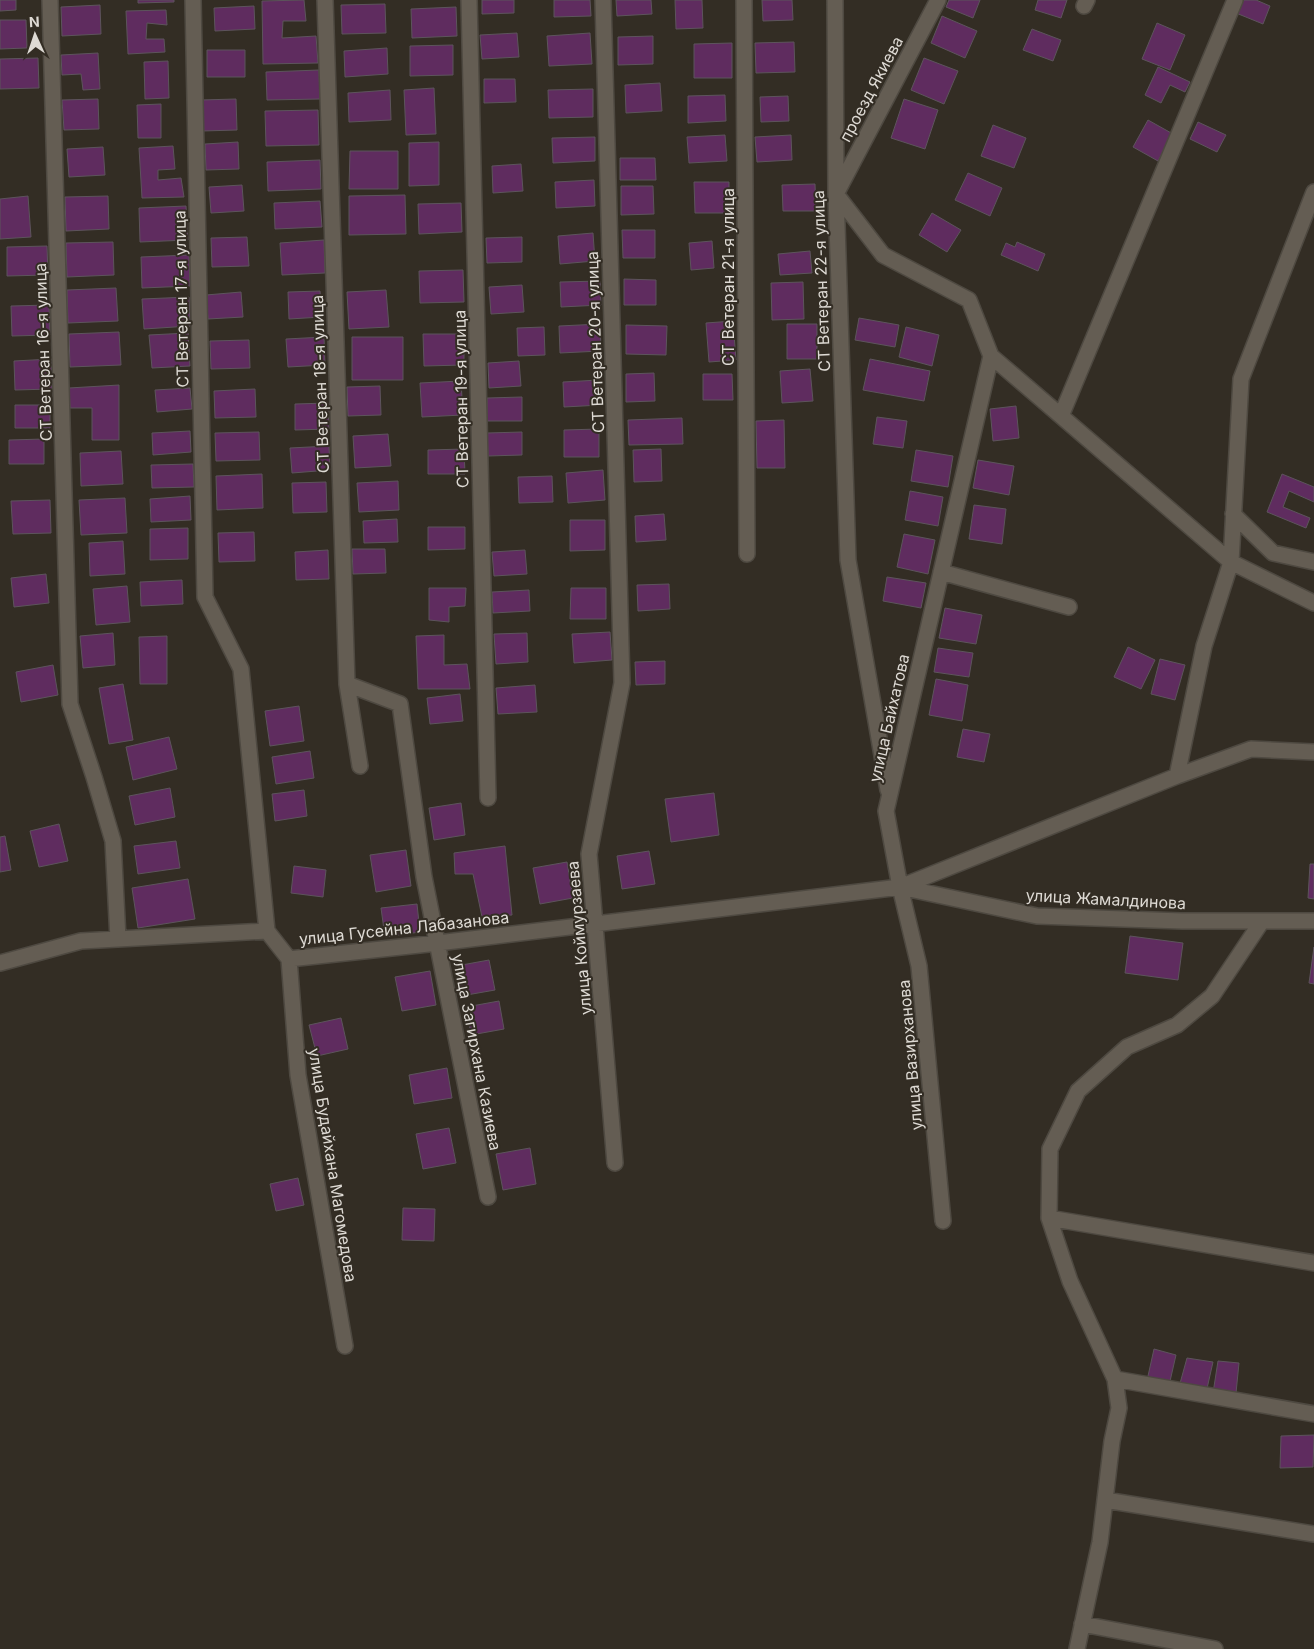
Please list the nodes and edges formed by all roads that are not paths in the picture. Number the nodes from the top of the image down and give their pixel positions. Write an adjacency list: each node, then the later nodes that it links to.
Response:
1 (50, 0): 33 (street, СТ Ветеран 16-я улица)
2 (193, 0): 32 (street, СТ Ветеран 17-я улица)
3 (325, 0): 21 (street, СТ Ветеран 18-я улица)
4 (468, 0): 27 (street, СТ Ветеран 19-я улица)
5 (603, 0): 22 (street, СТ Ветеран 20-я улица)
6 (744, 0): 15 (street, СТ Ветеран 21-я улица)
7 (835, 0): 11 (street, СТ Ветеран 22-я улица)
8 (938, 0): 11 (street, проезд Якиева)
9 (1235, 0): 13 (street)
10 (1314, 192): 14 (street)
11 (836, 194): 12 (street); 26 (street, СТ Ветеран 22-я улица)
12 (991, 356): 13 (street); 18 (street, улица Байхатова)
13 (1061, 416): 17 (street)
14 (1233, 514): 16 (street); 17 (street)
15 (746, 554)
16 (1314, 561)
17 (1231, 562): 19 (street); 25 (street)
18 (941, 572): 20 (street); 26 (street, улица Байхатова)
19 (1314, 604)
20 (1069, 607)
21 (347, 684): 24 (street, СТ Ветеран 18-я улица); 34 (street, улица Загирхана Казиева)
22 (622, 684): 31 (street, улица Коймурзаева)
23 (1314, 752): 25 (street)
24 (360, 766)
25 (1177, 776): 28 (street)
26 (889, 797): 28 (street, улица Байхатова)
27 (488, 798)
28 (900, 887): 29 (street, улица Жамалдинова); 31 (street, улица Гусейна Лабазанова); 40 (street, улица Вазирханова)
29 (1262, 921): 30 (street, улица Жамалдинова); 39 (street)
30 (1314, 921)
31 (595, 924): 34 (street, улица Гусейна Лабазанова); 37 (street, улица Коймурзаева)
32 (267, 932): 33 (street); 35 (street, улица Гусейна Лабазанова)
33 (118, 939): 36 (street)
34 (438, 943): 35 (street, улица Гусейна Лабазанова); 38 (street, улица Загирхана Казиева)
35 (289, 959): 42 (street, улица Будайхана Магомедова)
36 (0, 962)
37 (615, 1163)
38 (488, 1197)
39 (1049, 1218): 41 (street); 43 (street)
40 (944, 1221)
41 (1314, 1264)
42 (345, 1346)
43 (1115, 1379): 44 (street); 45 (street)
44 (1314, 1414)
45 (1105, 1500): 46 (street); 47 (street)
46 (1314, 1534)
47 (1082, 1624): 48 (street); 49 (street)
48 (1077, 1649)
49 (1215, 1649)

